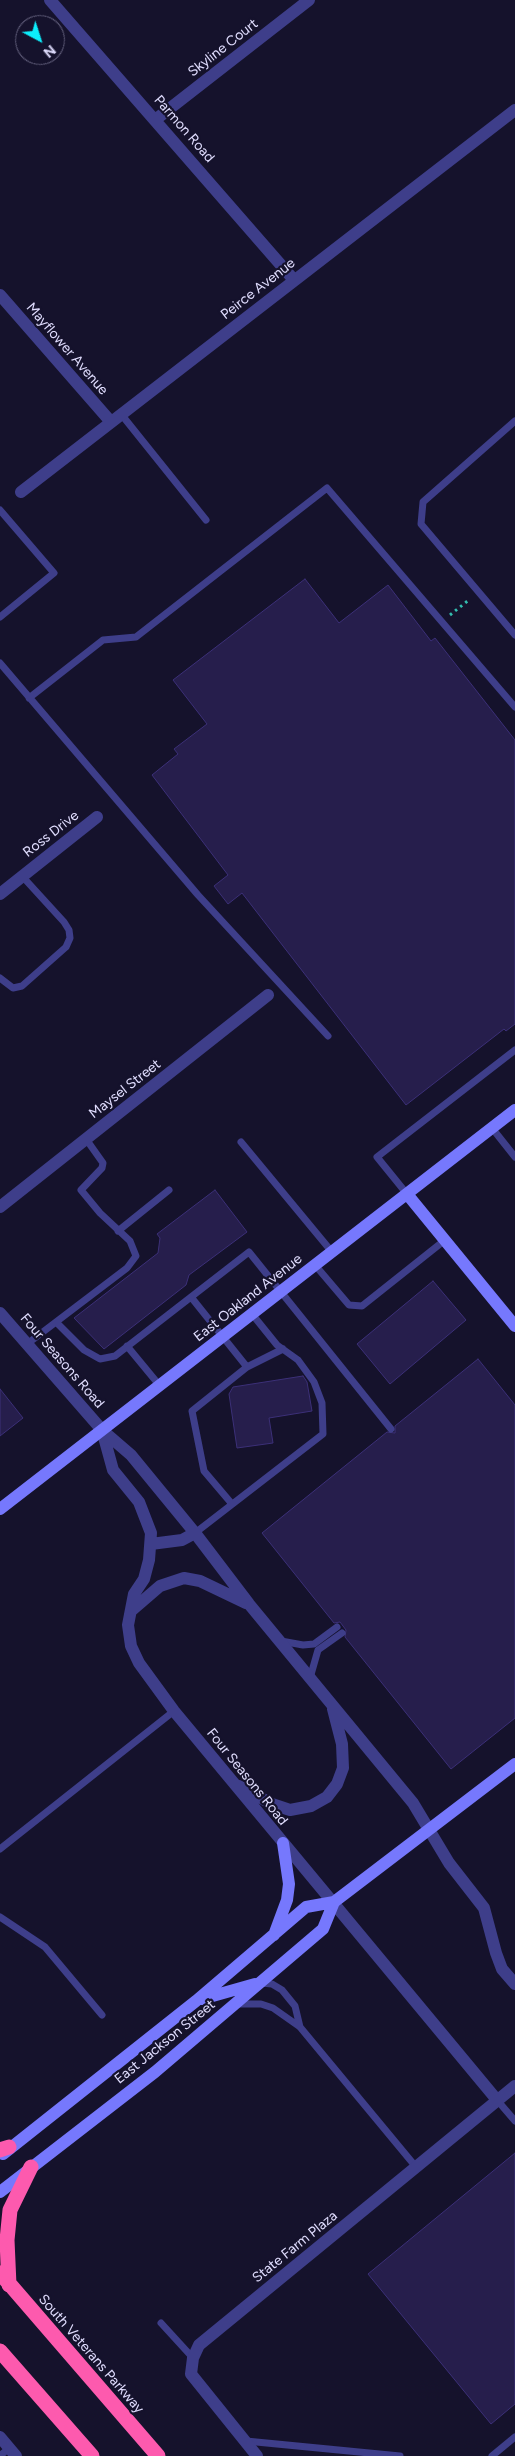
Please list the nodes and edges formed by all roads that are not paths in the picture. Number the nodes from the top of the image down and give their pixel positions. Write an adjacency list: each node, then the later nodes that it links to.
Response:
1 (50, 0): 4 (street, Parmon Road)
2 (309, 0): 4 (street, Skyline Court)
3 (515, 110): 5 (street, Peirce Avenue)
4 (155, 120): 5 (street, Parmon Road)
5 (294, 280): 7 (street, Peirce Avenue)
6 (0, 295): 9 (street, Mayflower Avenue)
7 (121, 414): 9 (street, Peirce Avenue); 12 (lane)
8 (515, 421): 14 (lane)
9 (111, 422): 10 (street, Peirce Avenue)
10 (21, 492)
11 (0, 510): 13 (lane)
12 (206, 520)
13 (0, 617)
14 (515, 635)
15 (0, 662): 16 (lane)
16 (29, 698): 17 (lane); 23 (lane)
17 (515, 707)
18 (97, 817): 19 (street, Ross Drive)
19 (22, 876): 20 (street, Ross Drive); 21 (lane)
20 (0, 894)
21 (0, 978)
22 (268, 995): 27 (street, Maysel Street)
23 (328, 1036)
24 (515, 1050): 31 (lane)
25 (515, 1110): 26 (street, East Oakland Avenue)
26 (492, 1128): 29 (lane); 31 (street, East Oakland Avenue)
27 (86, 1139): 32 (street, Maysel Street); 33 (lane)
28 (240, 1142): 35 (lane)
29 (515, 1157)
30 (169, 1190): 33 (lane)
31 (407, 1194): 34 (street); 35 (street, East Oakland Avenue)
32 (0, 1207)
33 (118, 1231): 41 (lane)
34 (445, 1240): 36 (lane); 42 (street)
35 (332, 1252): 36 (street, East Oakland Avenue)
36 (315, 1265): 37 (street, East Oakland Avenue)
37 (281, 1292): 38 (lane); 40 (street, East Oakland Avenue); 49 (lane)
38 (191, 1297): 43 (lane); 45 (lane)
39 (0, 1312): 44 (street, Four Seasons Road)
40 (252, 1314): 43 (street, East Oakland Avenue); 46 (lane)
41 (56, 1322): 44 (lane); 45 (lane)
42 (515, 1326)
43 (223, 1337): 47 (lane); 48 (street, East Oakland Avenue)
44 (27, 1344): 50 (street, Four Seasons Road)
45 (127, 1346): 48 (lane)
46 (284, 1349): 47 (lane); 51 (lane)
47 (247, 1366): 51 (lane)
48 (160, 1386): 50 (street, East Oakland Avenue)
49 (391, 1429)
50 (102, 1430): 52 (street, East Oakland Avenue); 53 (street, Four Seasons Road); 54 (street, Four Seasons Road)
51 (232, 1504): 53 (lane)
52 (0, 1509)
53 (195, 1533): 54 (street); 55 (street, Four Seasons Road)
54 (151, 1544): 56 (street, Four Seasons Road)
55 (249, 1604): 56 (street); 57 (street, Four Seasons Road)
56 (131, 1612): 60 (street, Four Seasons Road)
57 (279, 1641): 58 (street, Four Seasons Road); 58 (lane)
58 (310, 1678): 59 (street, Four Seasons Road)
59 (332, 1705): 62 (street); 63 (street, Four Seasons Road)
60 (174, 1711): 62 (street, Four Seasons Road); 65 (lane)
61 (515, 1764): 63 (street, East Jackson Street)
62 (234, 1784): 64 (street, Four Seasons Road)
63 (428, 1828): 66 (street, East Jackson Street); 70 (street, Four Seasons Road)
64 (283, 1843): 66 (street, Four Seasons Road); 68 (street)
65 (0, 1849)
66 (334, 1902): 68 (street, East Jackson Street); 69 (street, East Jackson Street); 76 (street, Four Seasons Road)
67 (0, 1917): 73 (lane)
68 (273, 1937): 71 (street, East Jackson Street)
69 (260, 1983): 71 (street); 72 (street, East Jackson Street); 74 (lane)
70 (515, 1984)
71 (196, 2000): 78 (street, East Jackson Street)
72 (235, 2004): 74 (lane); 79 (street, East Jackson Street)
73 (102, 2015)
74 (300, 2026): 80 (lane)
75 (515, 2086): 76 (street, State Farm Plaza)
76 (497, 2100): 77 (lane); 80 (street, State Farm Plaza)
77 (515, 2121)
78 (3, 2151)
79 (31, 2167): 81 (street, East Jackson Street); 82 (highway)
80 (416, 2167): 85 (street, State Farm Plaza)
81 (0, 2192)
82 (5, 2279): 91 (highway, South Veterans Parkway)
83 (161, 2323): 85 (lane)
84 (0, 2351): 90 (highway)
85 (193, 2358): 88 (street)
86 (0, 2437): 89 (street)
87 (515, 2437): 94 (lane)
88 (244, 2441): 92 (street); 93 (lane)
89 (9, 2453)
90 (92, 2456)
91 (158, 2456)
92 (257, 2456)
93 (400, 2456)
94 (492, 2456)

